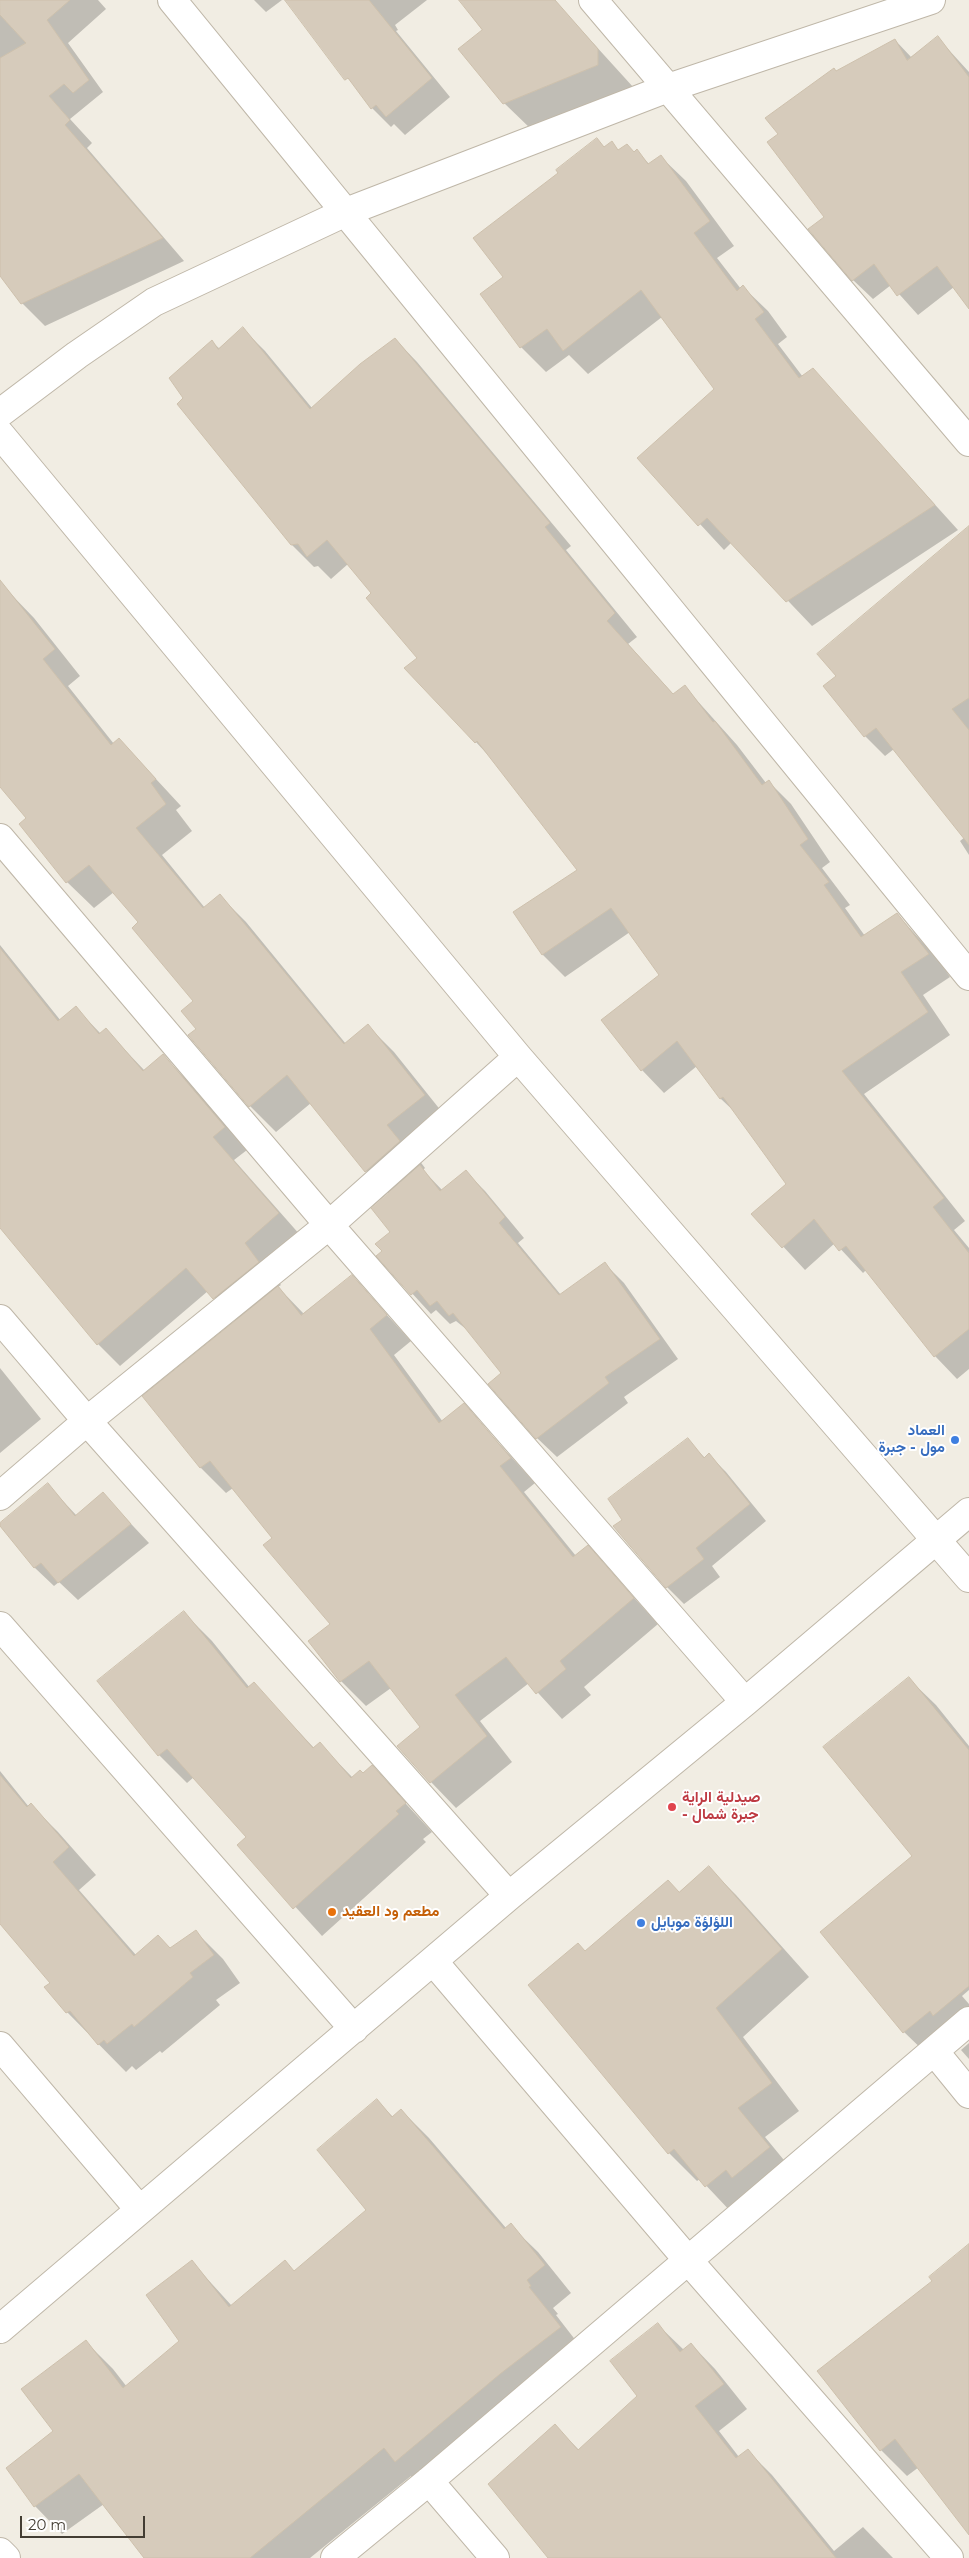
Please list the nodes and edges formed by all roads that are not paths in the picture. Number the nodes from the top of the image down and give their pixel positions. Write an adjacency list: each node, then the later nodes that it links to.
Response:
1 (172, 0): 5 (street)
2 (593, 0): 4 (street)
3 (931, 0): 4 (street)
4 (668, 88): 5 (street); 8 (street)
5 (346, 212): 6 (street); 10 (street)
6 (0, 414)
7 (0, 434): 11 (street)
8 (969, 442)
9 (0, 838): 12 (street)
10 (969, 976)
11 (518, 1057): 12 (street); 17 (street)
12 (329, 1225): 14 (street); 20 (street)
13 (0, 1319): 14 (street)
14 (87, 1421): 15 (street); 21 (street)
15 (0, 1496)
16 (969, 1512): 17 (street)
17 (937, 1539): 18 (street); 20 (street)
18 (969, 1578)
19 (0, 1626): 24 (street)
20 (745, 1702): 21 (street)
21 (509, 1896): 22 (street)
22 (433, 1961): 24 (street); 29 (street)
23 (969, 2021): 26 (street)
24 (354, 2030): 28 (street)
25 (0, 2046): 28 (street)
26 (934, 2051): 27 (street); 29 (street)
27 (969, 2094)
28 (139, 2209): 30 (street)
29 (687, 2259): 31 (street); 36 (street)
30 (0, 2329)
31 (429, 2481): 34 (street); 35 (street)
32 (0, 2552): 33 (street)
33 (6, 2558)
34 (336, 2558)
35 (495, 2558)
36 (949, 2558)

